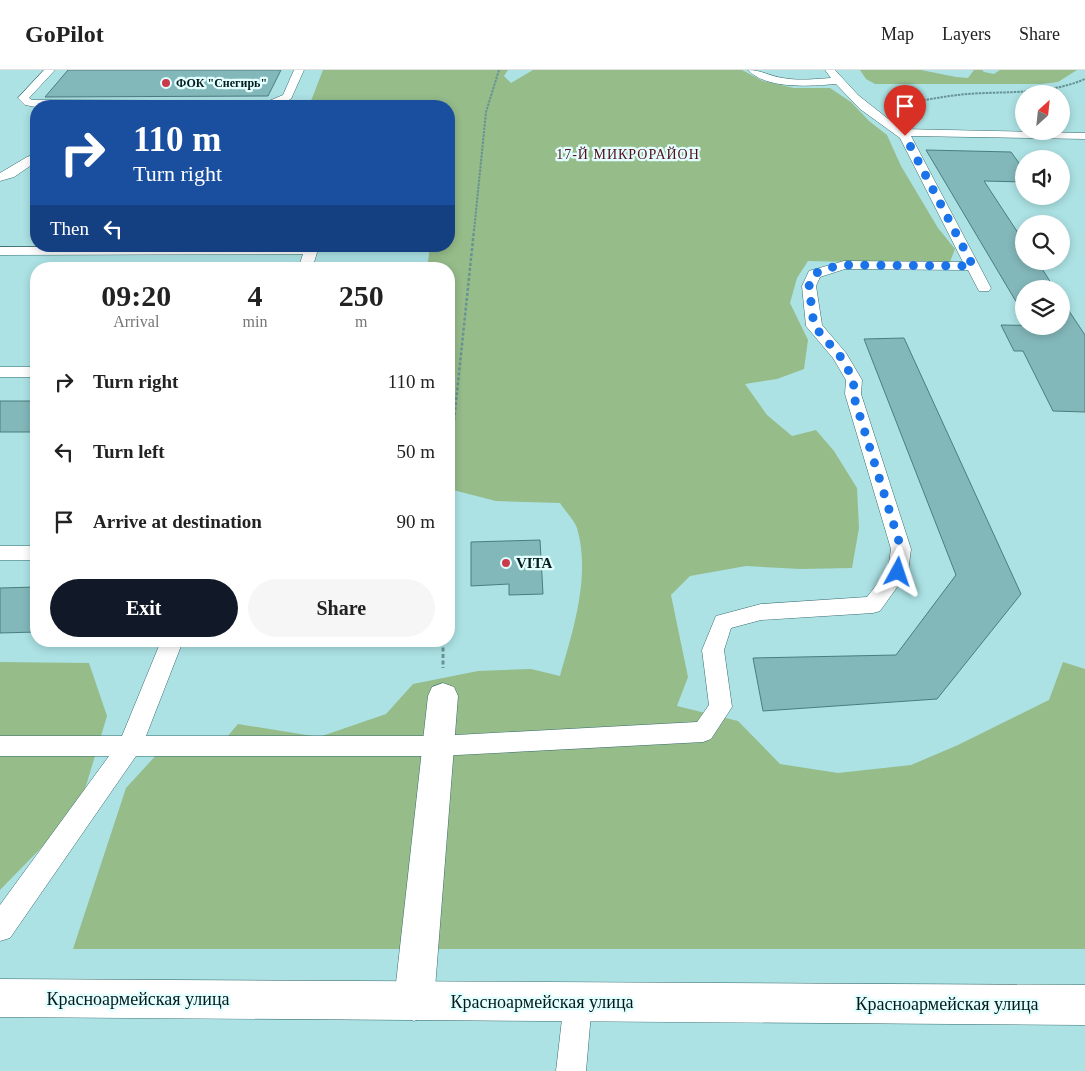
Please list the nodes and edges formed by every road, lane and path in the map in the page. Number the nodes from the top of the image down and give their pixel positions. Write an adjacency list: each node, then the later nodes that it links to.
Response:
1 (50, 70): 9 (lane)
2 (298, 70): 8 (lane)
3 (499, 70): 21 (path)
4 (752, 70): 7 (lane)
5 (830, 70): 7 (lane)
6 (1085, 79): 10 (path)
7 (837, 81): 10 (lane)
8 (279, 100)
9 (30, 103)
10 (868, 108): 11 (lane)
11 (898, 132): 12 (lane); 17 (lane)
12 (1085, 136)
13 (30, 160): 14 (lane)
14 (0, 177)
15 (0, 251): 16 (lane)
16 (30, 251)
17 (973, 266): 18 (lane); 28 (lane)
18 (984, 288)
19 (0, 372): 20 (lane)
20 (30, 372)
21 (455, 409)
22 (0, 553): 23 (lane)
23 (30, 553)
24 (170, 647): 27 (lane)
25 (442, 696): 28 (main road)
26 (0, 746): 27 (lane)
27 (130, 746): 28 (lane); 29 (lane)
28 (438, 746): 31 (main road)
29 (0, 928)
30 (0, 998): 31 (main road, Красноармейская улица)
31 (414, 1001): 32 (main road, Красноармейская улица)
32 (578, 1002): 33 (main road, Красноармейская улица); 34 (lane)
33 (1085, 1005)
34 (571, 1071)

